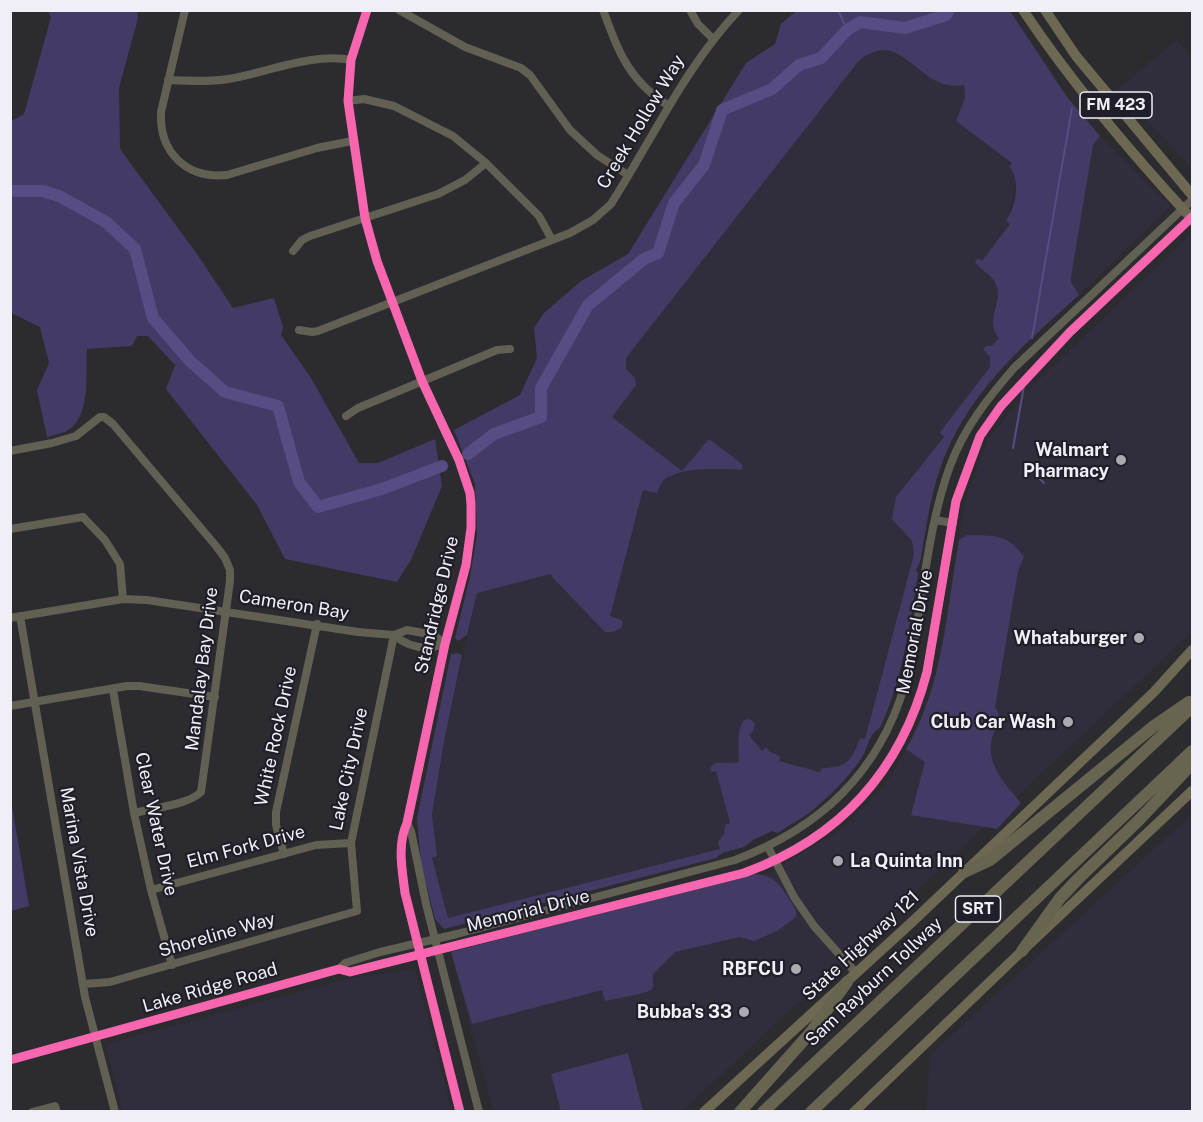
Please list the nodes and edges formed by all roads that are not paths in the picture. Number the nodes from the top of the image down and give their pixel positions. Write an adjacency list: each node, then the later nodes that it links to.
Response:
1 (185, 10): 11 (street)
2 (367, 10): 10 (street, Standridge Drive)
3 (399, 10): 16 (street)
4 (603, 10): 13 (street)
5 (690, 10): 9 (street)
6 (739, 10): 9 (street, Creek Hollow Way)
7 (1023, 10): 18 (main road, FM 423)
8 (1046, 10): 17 (main road, FM 423)
9 (714, 39): 13 (street, Creek Hollow Way)
10 (351, 60): 11 (street); 12 (street, Standridge Drive)
11 (168, 80): 14 (street)
12 (348, 101): 14 (street, Standridge Drive); 15 (street)
13 (669, 106): 16 (street, Creek Hollow Way)
14 (352, 141): 19 (street, Standridge Drive)
15 (486, 163): 19 (street); 21 (street)
16 (628, 175): 21 (street, Creek Hollow Way)
17 (1192, 198): 18 (street, Memorial Drive)
18 (1183, 208): 20 (main road, FM 423); 23 (street, Memorial Drive)
19 (365, 218): 22 (street); 24 (street, Standridge Drive)
20 (1192, 218): 25 (street, Memorial Drive)
21 (552, 240): 24 (street, Creek Hollow Way)
22 (293, 251)
23 (1089, 296): 25 (street); 31 (street, Memorial Drive)
24 (393, 303): 26 (street, Creek Hollow Way); 28 (street, Standridge Drive)
25 (1098, 306): 32 (street, Memorial Drive)
26 (299, 330)
27 (510, 349): 28 (street)
28 (422, 381): 29 (street); 40 (street, Standridge Drive)
29 (346, 416)
30 (10, 451): 35 (street, Mandalay Bay Drive)
31 (935, 520): 32 (street); 54 (street, Memorial Drive)
32 (953, 523): 56 (street, Memorial Drive)
33 (10, 529): 34 (street)
34 (123, 599): 35 (street, Cameron Bay); 36 (street, Cameron Bay)
35 (227, 611): 38 (street, Cameron Bay); 43 (street, Mandalay Bay Drive)
36 (20, 616): 37 (street, Cameron Bay); 45 (street, Marina Vista Drive)
37 (10, 618)
38 (317, 624): 39 (street, Cameron Bay); 55 (street, White Rock Drive)
39 (394, 635): 40 (street, Cameron Bay); 40 (street, Cameron Bay); 53 (street, Lake City Drive)
40 (446, 644): 52 (street, Standridge Drive)
41 (1192, 650): 57 (main road, State Highway 121)
42 (113, 690): 43 (street); 45 (street); 51 (street, Clear Water Drive)
43 (215, 697): 51 (street, Mandalay Bay Drive)
44 (1192, 699): 57 (highway)
45 (34, 702): 46 (street); 68 (street, Marina Vista Drive)
46 (10, 706)
47 (1192, 707): 78 (highway, Sam Rayburn Tollway / SRT)
48 (1192, 751): 79 (highway, SRT)
49 (1192, 764): 63 (highway)
50 (1192, 791): 63 (main road)
51 (134, 813): 58 (street, Clear Water Drive)
52 (407, 823): 60 (street, Standridge Drive); 61 (street, Standridge Drive)
53 (351, 843): 55 (street, Elm Fork Drive); 59 (street, Lake City Drive)
54 (768, 847): 56 (street); 60 (street, Memorial Drive)
55 (284, 854): 58 (street, Elm Fork Drive)
56 (775, 861): 62 (street, Memorial Drive); 67 (street)
57 (964, 872): 67 (main road, State Highway 121)
58 (151, 890): 65 (street, Clear Water Drive)
59 (357, 911): 65 (street, Shoreline Way)
60 (436, 940): 61 (street, Memorial Drive); 62 (street, Standridge Drive)
61 (417, 944): 64 (street, Standridge Drive); 66 (street, Lake Ridge Road)
62 (439, 951): 64 (street, Memorial Drive); 75 (street, Standridge Drive)
63 (1022, 951): 80 (main road)
64 (420, 955): 66 (street, Lake Ridge Road); 74 (street, Standridge Drive)
65 (172, 964): 68 (street, Shoreline Way)
66 (339, 969): 69 (street, Lake Ridge Road)
67 (852, 978): 76 (main road, State Highway 121); 77 (highway)
68 (84, 984): 69 (street, Marina Vista Drive)
69 (94, 1038): 70 (street, Lake Ridge Road); 73 (street, Marina Vista Drive)
70 (10, 1060)
71 (56, 1109): 72 (street)
72 (32, 1112)
73 (115, 1112)
74 (460, 1112)
75 (479, 1112)
76 (704, 1112)
77 (740, 1112)
78 (764, 1112)
79 (811, 1112)
80 (854, 1112)

